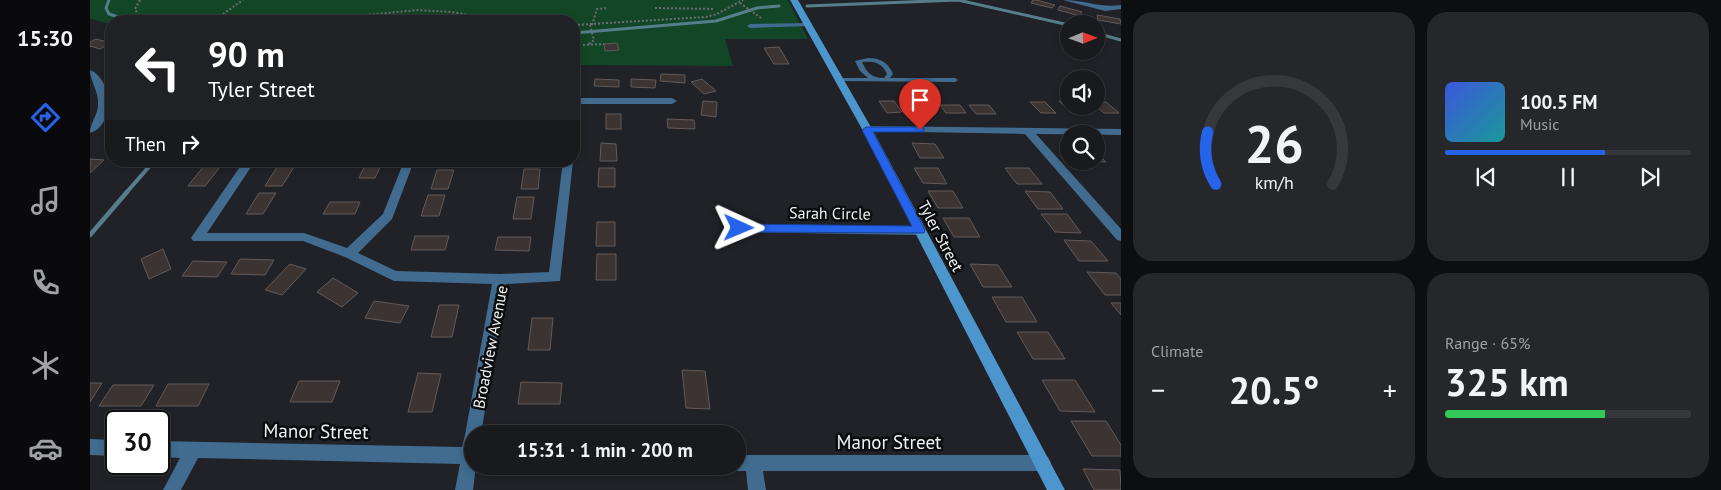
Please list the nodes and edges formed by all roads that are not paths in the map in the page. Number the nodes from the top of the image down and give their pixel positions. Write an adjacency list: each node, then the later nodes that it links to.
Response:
1 (794, 0): 4 (street, Tyler Street)
2 (1067, 0): 3 (street)
3 (1121, 7)
4 (807, 25): 5 (lane); 7 (street, Tyler Street)
5 (750, 26)
6 (90, 73): 13 (street)
7 (839, 80): 8 (lane); 15 (street, Tyler Street)
8 (874, 80): 9 (lane); 9 (lane)
9 (886, 80): 10 (lane)
10 (955, 80)
11 (580, 101): 12 (street)
12 (672, 101)
13 (95, 121): 14 (street)
14 (90, 130)
15 (866, 130): 16 (street); 22 (street, Tyler Street)
16 (1028, 131): 17 (street); 23 (street)
17 (1121, 132)
18 (246, 167): 24 (street)
19 (407, 167): 24 (street)
20 (567, 167): 25 (street, Broadview Avenue)
21 (739, 228): 22 (street, Sarah Circle)
22 (920, 230): 32 (street, Tyler Street)
23 (1121, 238)
24 (349, 254): 25 (street)
25 (500, 279): 26 (street, Broadview Avenue)
26 (476, 425)
27 (90, 448): 28 (street)
28 (105, 448)
29 (170, 449): 30 (street, Manor Street)
30 (193, 450): 31 (street, Manor Street); 36 (street)
31 (464, 450)
32 (1042, 462): 33 (street, Manor Street); 39 (street, Tyler Street)
33 (746, 463)
34 (746, 465): 38 (street)
35 (467, 475): 37 (street)
36 (172, 490)
37 (464, 490)
38 (757, 490)
39 (1056, 490)

